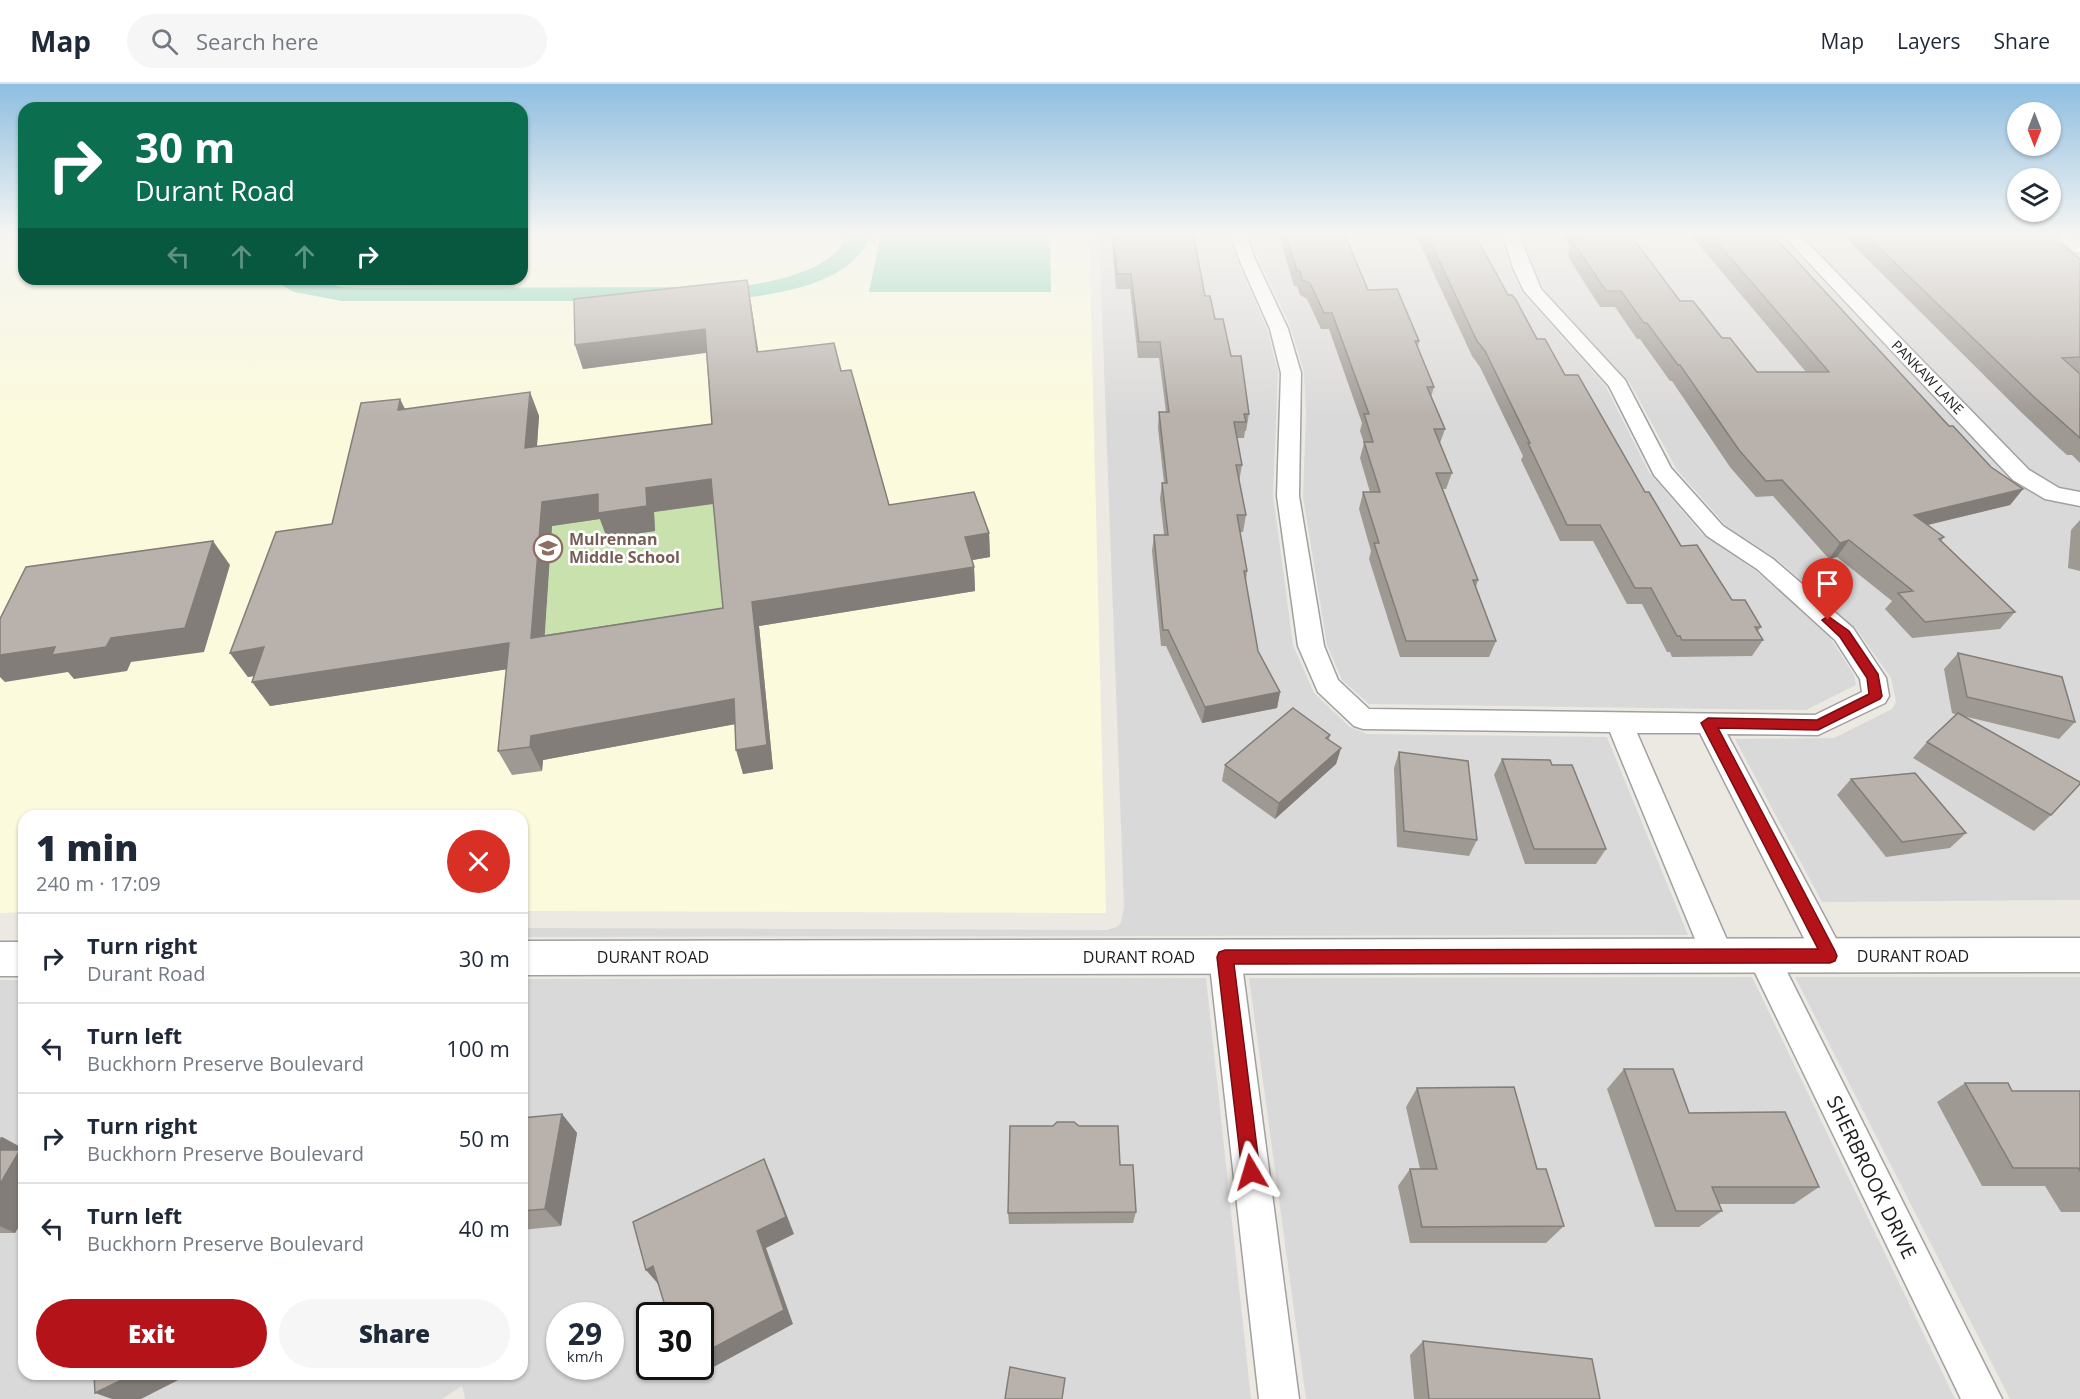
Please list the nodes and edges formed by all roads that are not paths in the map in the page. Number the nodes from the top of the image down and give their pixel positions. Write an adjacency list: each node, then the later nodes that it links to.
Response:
1 (1264, 294): 5 (street)
2 (1536, 294): 6 (street)
3 (1848, 294): 4 (street, PANKAW LANE)
4 (2080, 499)
5 (1619, 722): 6 (street); 7 (street)
6 (1708, 723): 9 (street)
7 (1718, 956): 8 (street, DURANT ROAD); 11 (street, DURANT ROAD)
8 (1762, 956): 9 (street, DURANT ROAD); 16 (street, SHERBROOK DRIVE)
9 (1830, 956): 10 (street, DURANT ROAD)
10 (2080, 956)
11 (1225, 957): 12 (street, DURANT ROAD); 15 (street)
12 (528, 958)
13 (0, 959): 14 (street)
14 (18, 959)
15 (1279, 1399)
16 (1982, 1399)

